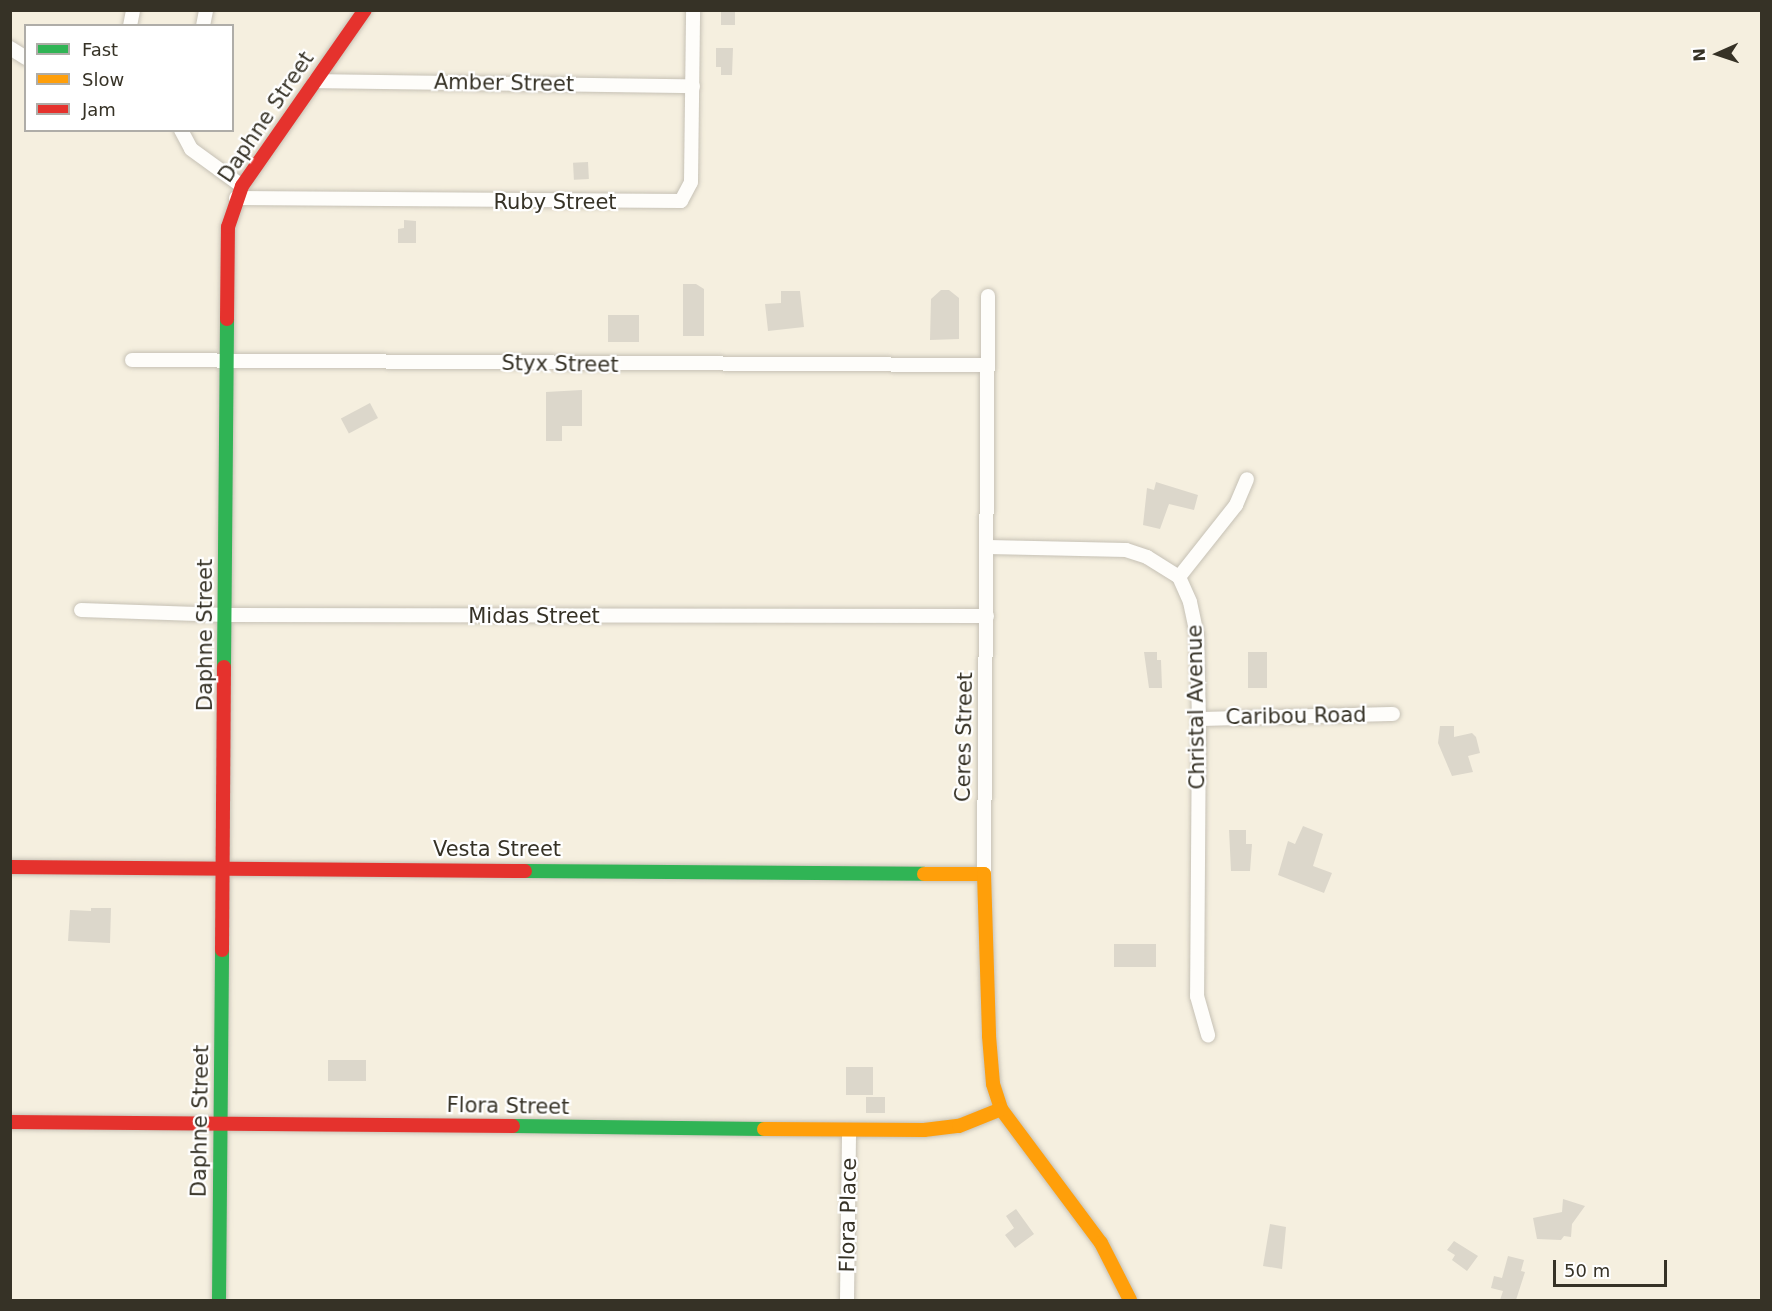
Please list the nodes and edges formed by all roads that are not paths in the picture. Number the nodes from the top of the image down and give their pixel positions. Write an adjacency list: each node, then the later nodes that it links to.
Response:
1 (364, 10): 5 (street, Daphne Street)
2 (693, 10): 6 (street, Ruby Street)
3 (10, 48): 4 (street)
4 (24, 57)
5 (315, 81): 6 (street, Amber Street); 8 (street, Daphne Street)
6 (693, 86): 8 (street, Ruby Street)
7 (182, 132): 8 (street)
8 (239, 192): 11 (street, Daphne Street)
9 (988, 296): 12 (street, Ceres Street)
10 (132, 360): 11 (street, Styx Street)
11 (228, 361): 12 (street, Styx Street); 17 (street, Daphne Street)
12 (987, 365): 14 (street, Ceres Street)
13 (1247, 479): 15 (street)
14 (988, 547): 15 (street); 18 (street, Ceres Street)
15 (1179, 577): 20 (street, Christal Avenue)
16 (81, 610): 17 (street, Midas Street)
17 (226, 615): 18 (street, Midas Street); 22 (street, Daphne Street)
18 (987, 616): 23 (street, Ceres Street)
19 (1393, 714): 20 (street, Caribou Road)
20 (1198, 719): 24 (street, Christal Avenue)
21 (10, 867): 22 (street, Vesta Street)
22 (225, 868): 23 (street, Vesta Street); 27 (street, Daphne Street)
23 (984, 874): 25 (street, Ceres Street)
24 (1208, 1035)
25 (1001, 1109): 28 (street, Flora Street); 31 (street)
26 (10, 1122): 27 (street, Flora Street)
27 (220, 1125): 28 (street, Flora Street); 29 (street, Daphne Street)
28 (849, 1130): 30 (street, Flora Place)
29 (219, 1300)
30 (847, 1300)
31 (1130, 1300)

